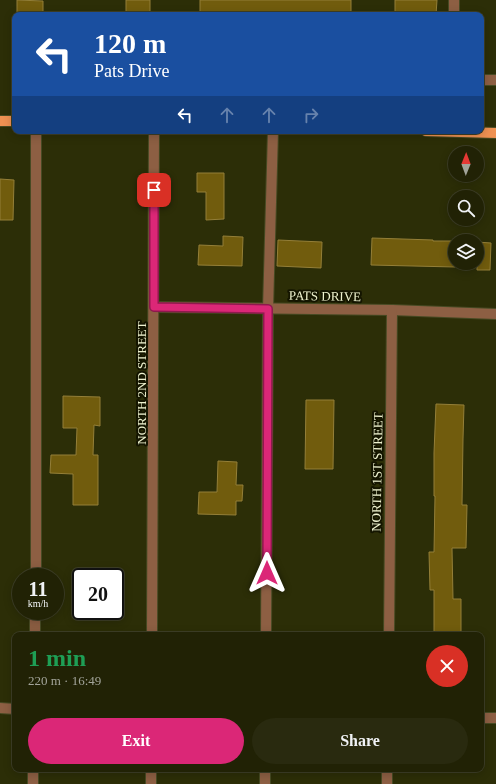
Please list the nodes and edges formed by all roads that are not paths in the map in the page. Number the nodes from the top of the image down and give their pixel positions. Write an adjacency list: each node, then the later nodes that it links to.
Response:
1 (454, 0): 2 (street)
2 (454, 12)
3 (484, 80): 4 (street)
4 (496, 80)
5 (0, 121): 6 (main road)
6 (12, 122)
7 (484, 132): 8 (main road)
8 (496, 133)
9 (36, 134): 16 (street)
10 (154, 134): 12 (street, NORTH 2ND STREET)
11 (273, 134): 13 (street)
12 (154, 307): 13 (street, PATS DRIVE); 19 (street, NORTH 2ND STREET)
13 (268, 309): 14 (street, PATS DRIVE); 20 (street)
14 (392, 310): 15 (street, PATS DRIVE); 21 (street, NORTH 1ST STREET)
15 (496, 314)
16 (36, 568)
17 (36, 620): 18 (street)
18 (36, 632)
19 (152, 632)
20 (266, 632)
21 (389, 632)
22 (0, 708): 23 (street)
23 (12, 709)
24 (484, 718): 25 (street)
25 (496, 718)
26 (33, 772): 30 (street)
27 (151, 772): 31 (street)
28 (265, 772): 32 (street)
29 (387, 772): 33 (street)
30 (33, 784)
31 (151, 784)
32 (265, 784)
33 (387, 784)

